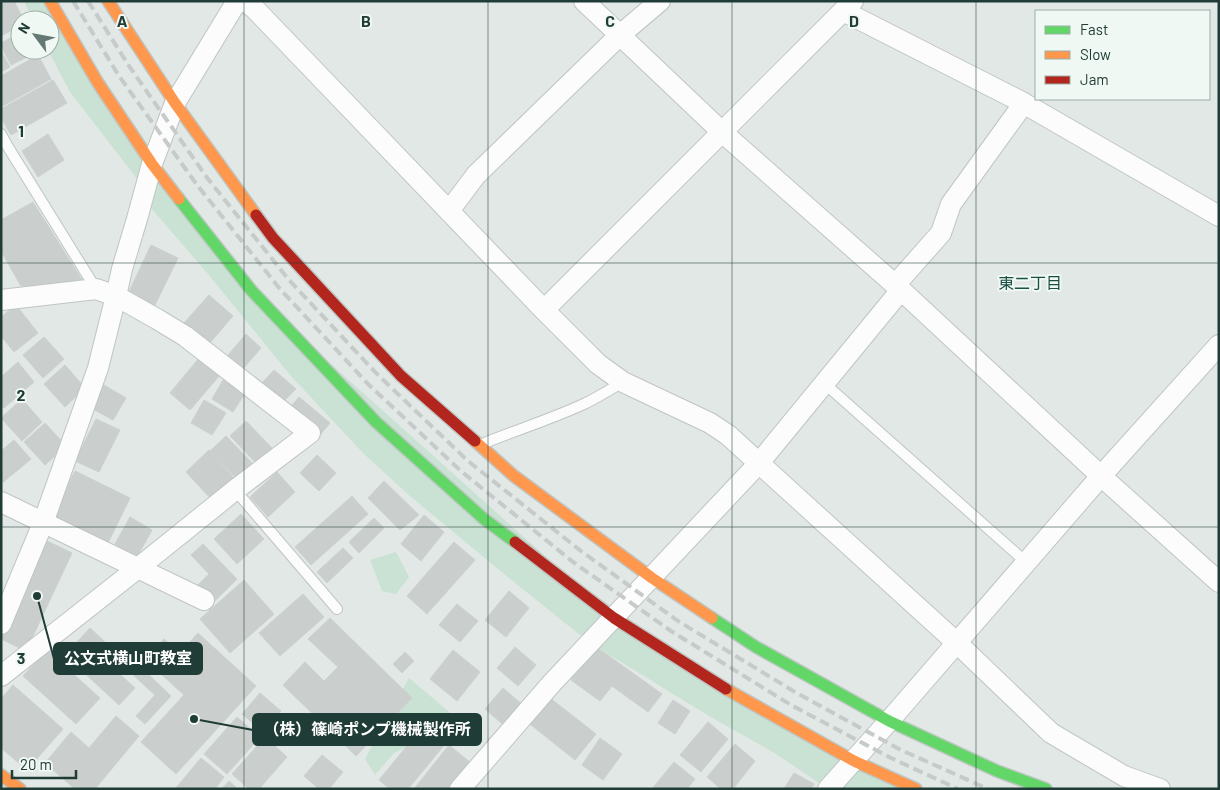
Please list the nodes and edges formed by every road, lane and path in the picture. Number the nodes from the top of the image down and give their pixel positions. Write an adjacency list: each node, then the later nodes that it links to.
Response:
1 (50, 1): 13 (street)
2 (108, 1): 9 (street)
3 (237, 1): 9 (street)
4 (245, 1): 14 (street)
5 (584, 1): 8 (street)
6 (660, 1): 8 (street)
7 (848, 6): 10 (street); 11 (street)
8 (620, 35): 11 (street); 14 (street)
9 (175, 103): 13 (street); 24 (street)
10 (1024, 103): 15 (street); 16 (street)
11 (722, 132): 16 (street); 20 (street)
12 (1, 134): 17 (lane)
13 (152, 164): 18 (street); 36 (street)
14 (449, 211): 20 (street)
15 (1219, 216)
16 (898, 288): 23 (street); 26 (street)
17 (96, 289): 18 (street); 19 (street)
18 (116, 296): 27 (street); 29 (street)
19 (1, 300)
20 (544, 310): 22 (street)
21 (1219, 345): 26 (street)
22 (623, 382): 24 (lane); 25 (street)
23 (824, 383): 25 (street); 30 (lane)
24 (479, 445): 32 (street)
25 (759, 463): 32 (street); 38 (street)
26 (1101, 476): 30 (street); 33 (street)
27 (235, 490): 31 (street); 35 (lane)
28 (1, 502): 29 (street)
29 (43, 523): 31 (street); 37 (street)
30 (1026, 563): 38 (street)
31 (138, 568): 34 (street); 39 (street)
32 (652, 578): 36 (street); 40 (street)
33 (1219, 582)
34 (204, 600)
35 (337, 609)
36 (614, 618): 41 (street); 44 (street)
37 (1, 624)
38 (957, 643): 40 (street); 48 (street)
39 (1, 676)
40 (889, 721): 41 (street); 47 (street)
41 (854, 761): 45 (street); 46 (street)
42 (1, 775): 43 (street)
43 (20, 789)
44 (460, 789)
45 (828, 789)
46 (916, 789)
47 (1046, 789)
48 (1160, 789)

